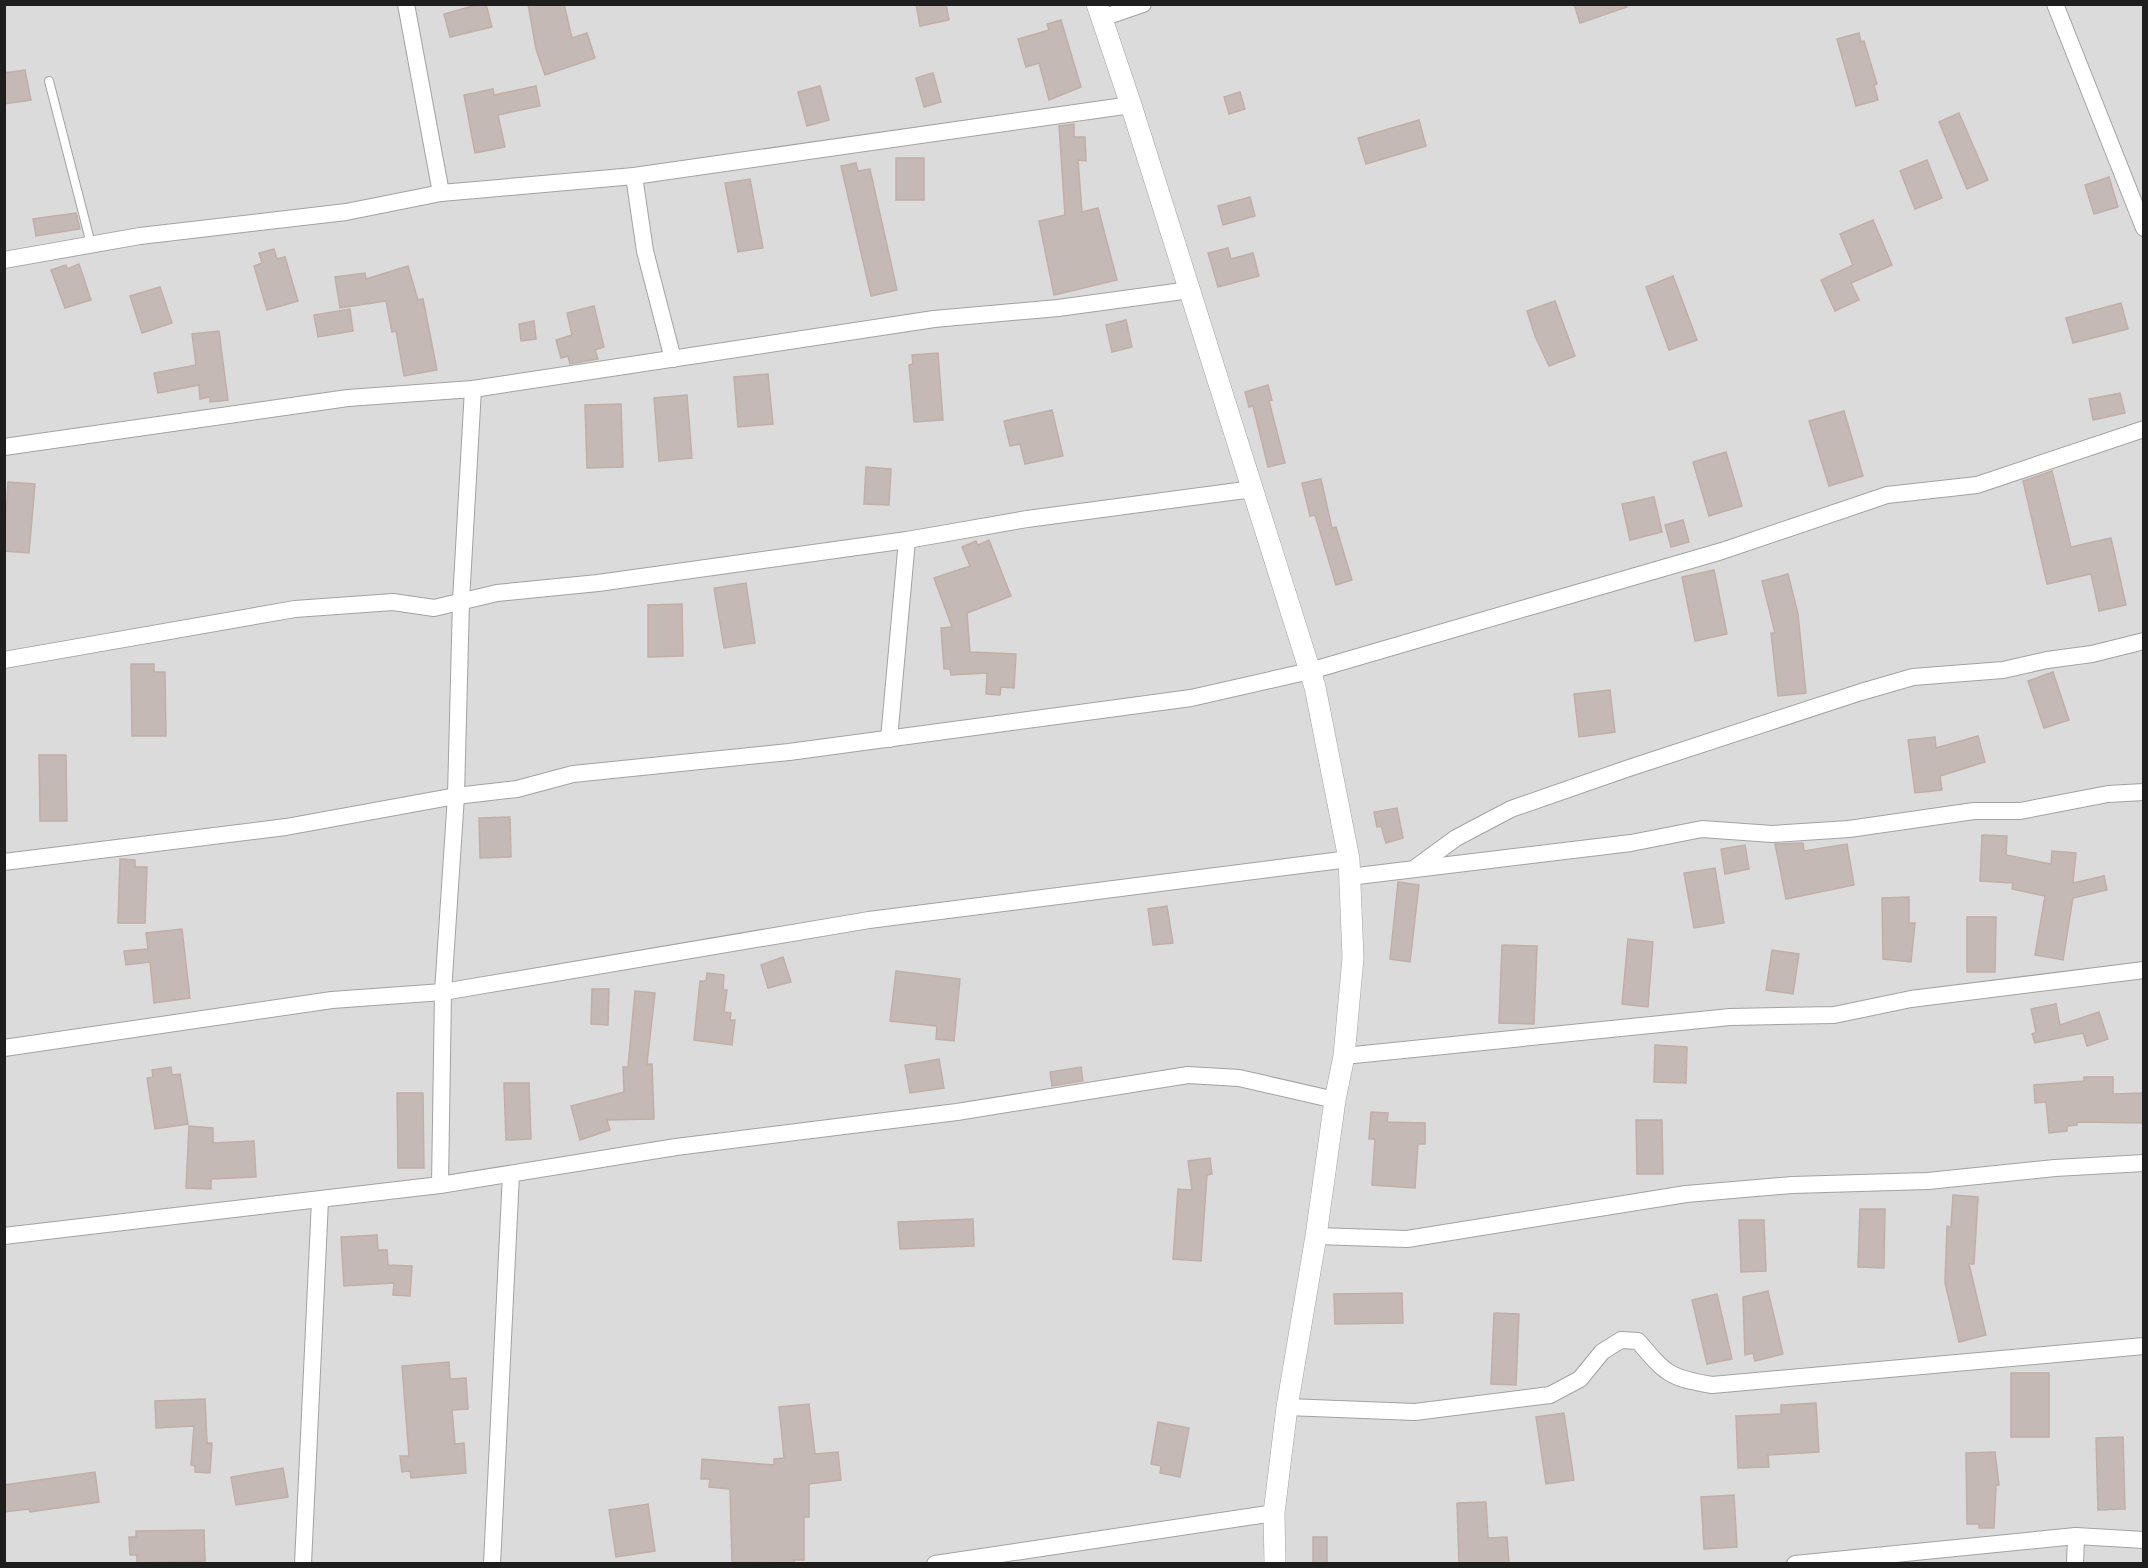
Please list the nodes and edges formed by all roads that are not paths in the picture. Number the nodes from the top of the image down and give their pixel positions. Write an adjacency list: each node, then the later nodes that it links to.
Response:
1 (406, 4): 8 (street)
2 (1143, 4): 4 (street)
3 (2055, 4): 9 (street)
4 (1099, 11): 6 (street)
5 (49, 81): 10 (lane)
6 (1131, 105): 7 (street); 12 (street)
7 (634, 176): 8 (street); 13 (street)
8 (441, 193): 10 (street)
9 (2144, 228)
10 (91, 244): 11 (street)
11 (4, 260)
12 (1190, 290): 13 (street); 17 (street)
13 (673, 359): 14 (street)
14 (473, 389): 16 (street); 19 (street)
15 (2144, 429): 22 (street)
16 (4, 447)
17 (1253, 489): 18 (street); 22 (street)
18 (907, 540): 19 (street); 23 (street)
19 (461, 602): 21 (street); 25 (street)
20 (2144, 641): 28 (street)
21 (4, 660)
22 (1310, 671): 23 (street); 27 (street)
23 (889, 739): 25 (street)
24 (2144, 792): 28 (street)
25 (456, 796): 26 (street); 30 (street)
26 (4, 862)
27 (1349, 868): 28 (street); 30 (street); 32 (street)
28 (1414, 868)
29 (2144, 970): 32 (street)
30 (443, 992): 31 (street); 36 (street)
31 (4, 1048)
32 (1344, 1056): 33 (street)
33 (1335, 1100): 35 (street); 39 (street)
34 (2144, 1163): 39 (street)
35 (511, 1174): 36 (street); 46 (street)
36 (440, 1185): 37 (street)
37 (320, 1200): 38 (street); 45 (street)
38 (4, 1236)
39 (1316, 1236): 41 (street)
40 (2144, 1346): 41 (street)
41 (1287, 1407): 42 (street)
42 (1274, 1513): 47 (street); 48 (street)
43 (2076, 1536): 44 (street); 49 (street); 50 (street)
44 (2144, 1540)
45 (303, 1563)
46 (492, 1563)
47 (935, 1563)
48 (1275, 1563)
49 (1795, 1563)
50 (2075, 1563)

